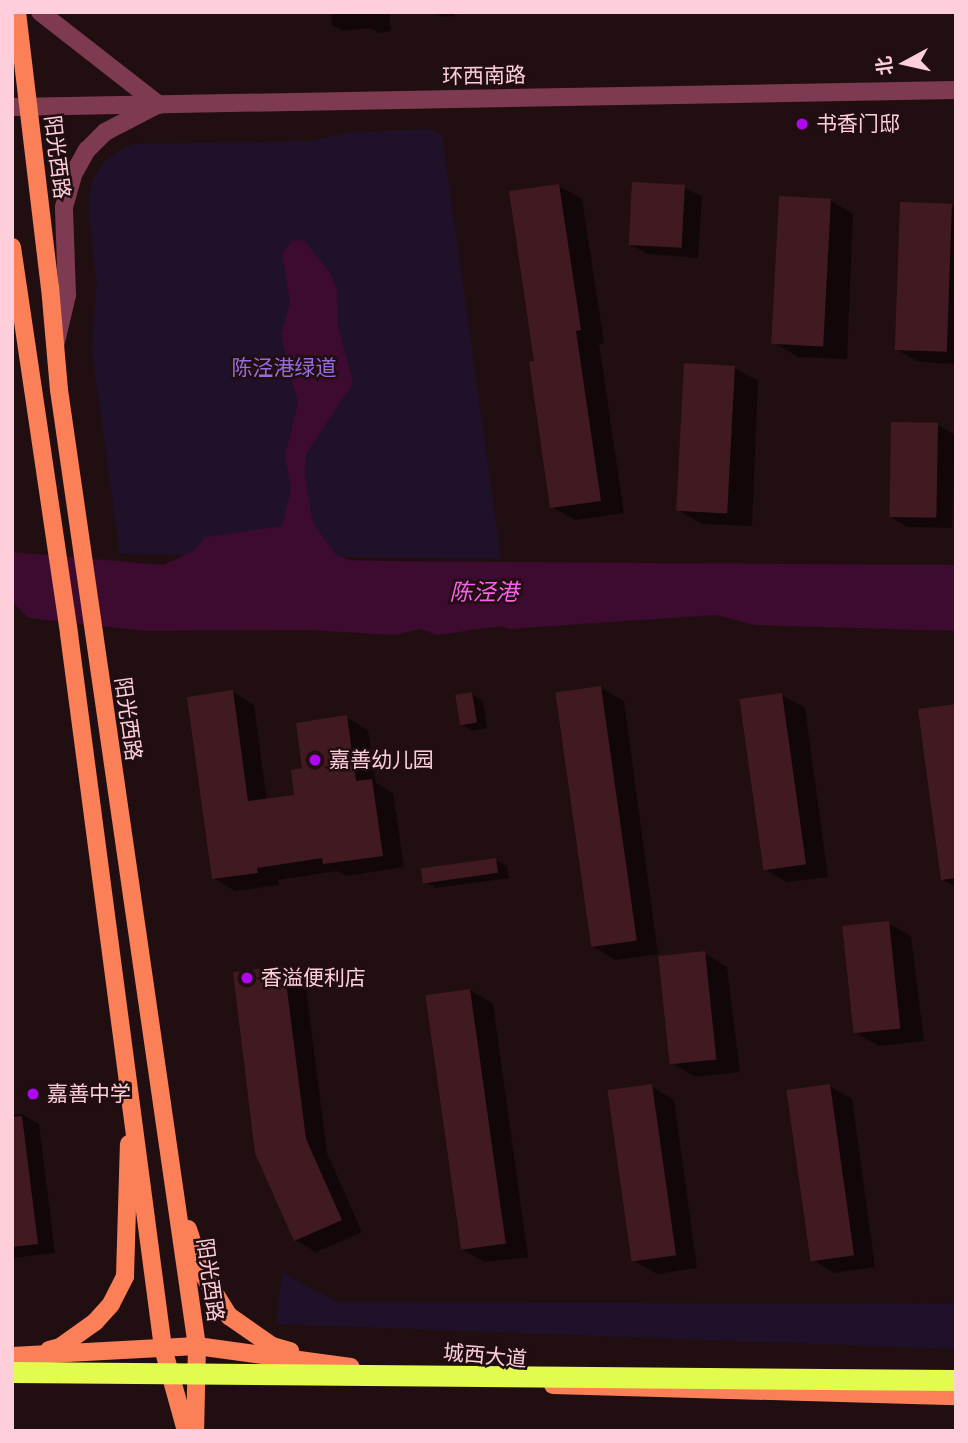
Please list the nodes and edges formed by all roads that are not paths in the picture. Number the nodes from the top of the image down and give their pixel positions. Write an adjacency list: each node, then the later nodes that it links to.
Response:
1 (17, 12): 5 (main road, 阳光西路)
2 (40, 12): 4 (street)
3 (956, 90): 4 (street, 环西南路)
4 (159, 105): 5 (street, 环西南路); 7 (street)
5 (20, 106): 7 (main road, 阳光西路)
6 (12, 247): 8 (main road)
7 (55, 344): 9 (main road, 阳光西路)
8 (132, 1102): 11 (main road); 12 (main road)
9 (173, 1186): 10 (main road, 阳光西路); 13 (main road)
10 (197, 1346): 11 (main road, 城西大道); 13 (main road, 城西大道); 17 (main road, 阳光西路)
11 (163, 1348): 12 (main road, 城西大道); 16 (main road)
12 (16, 1361): 14 (highway, bridge)
13 (340, 1366): 15 (main road, 城西大道)
14 (956, 1380)
15 (956, 1396)
16 (186, 1431)
17 (195, 1431)

